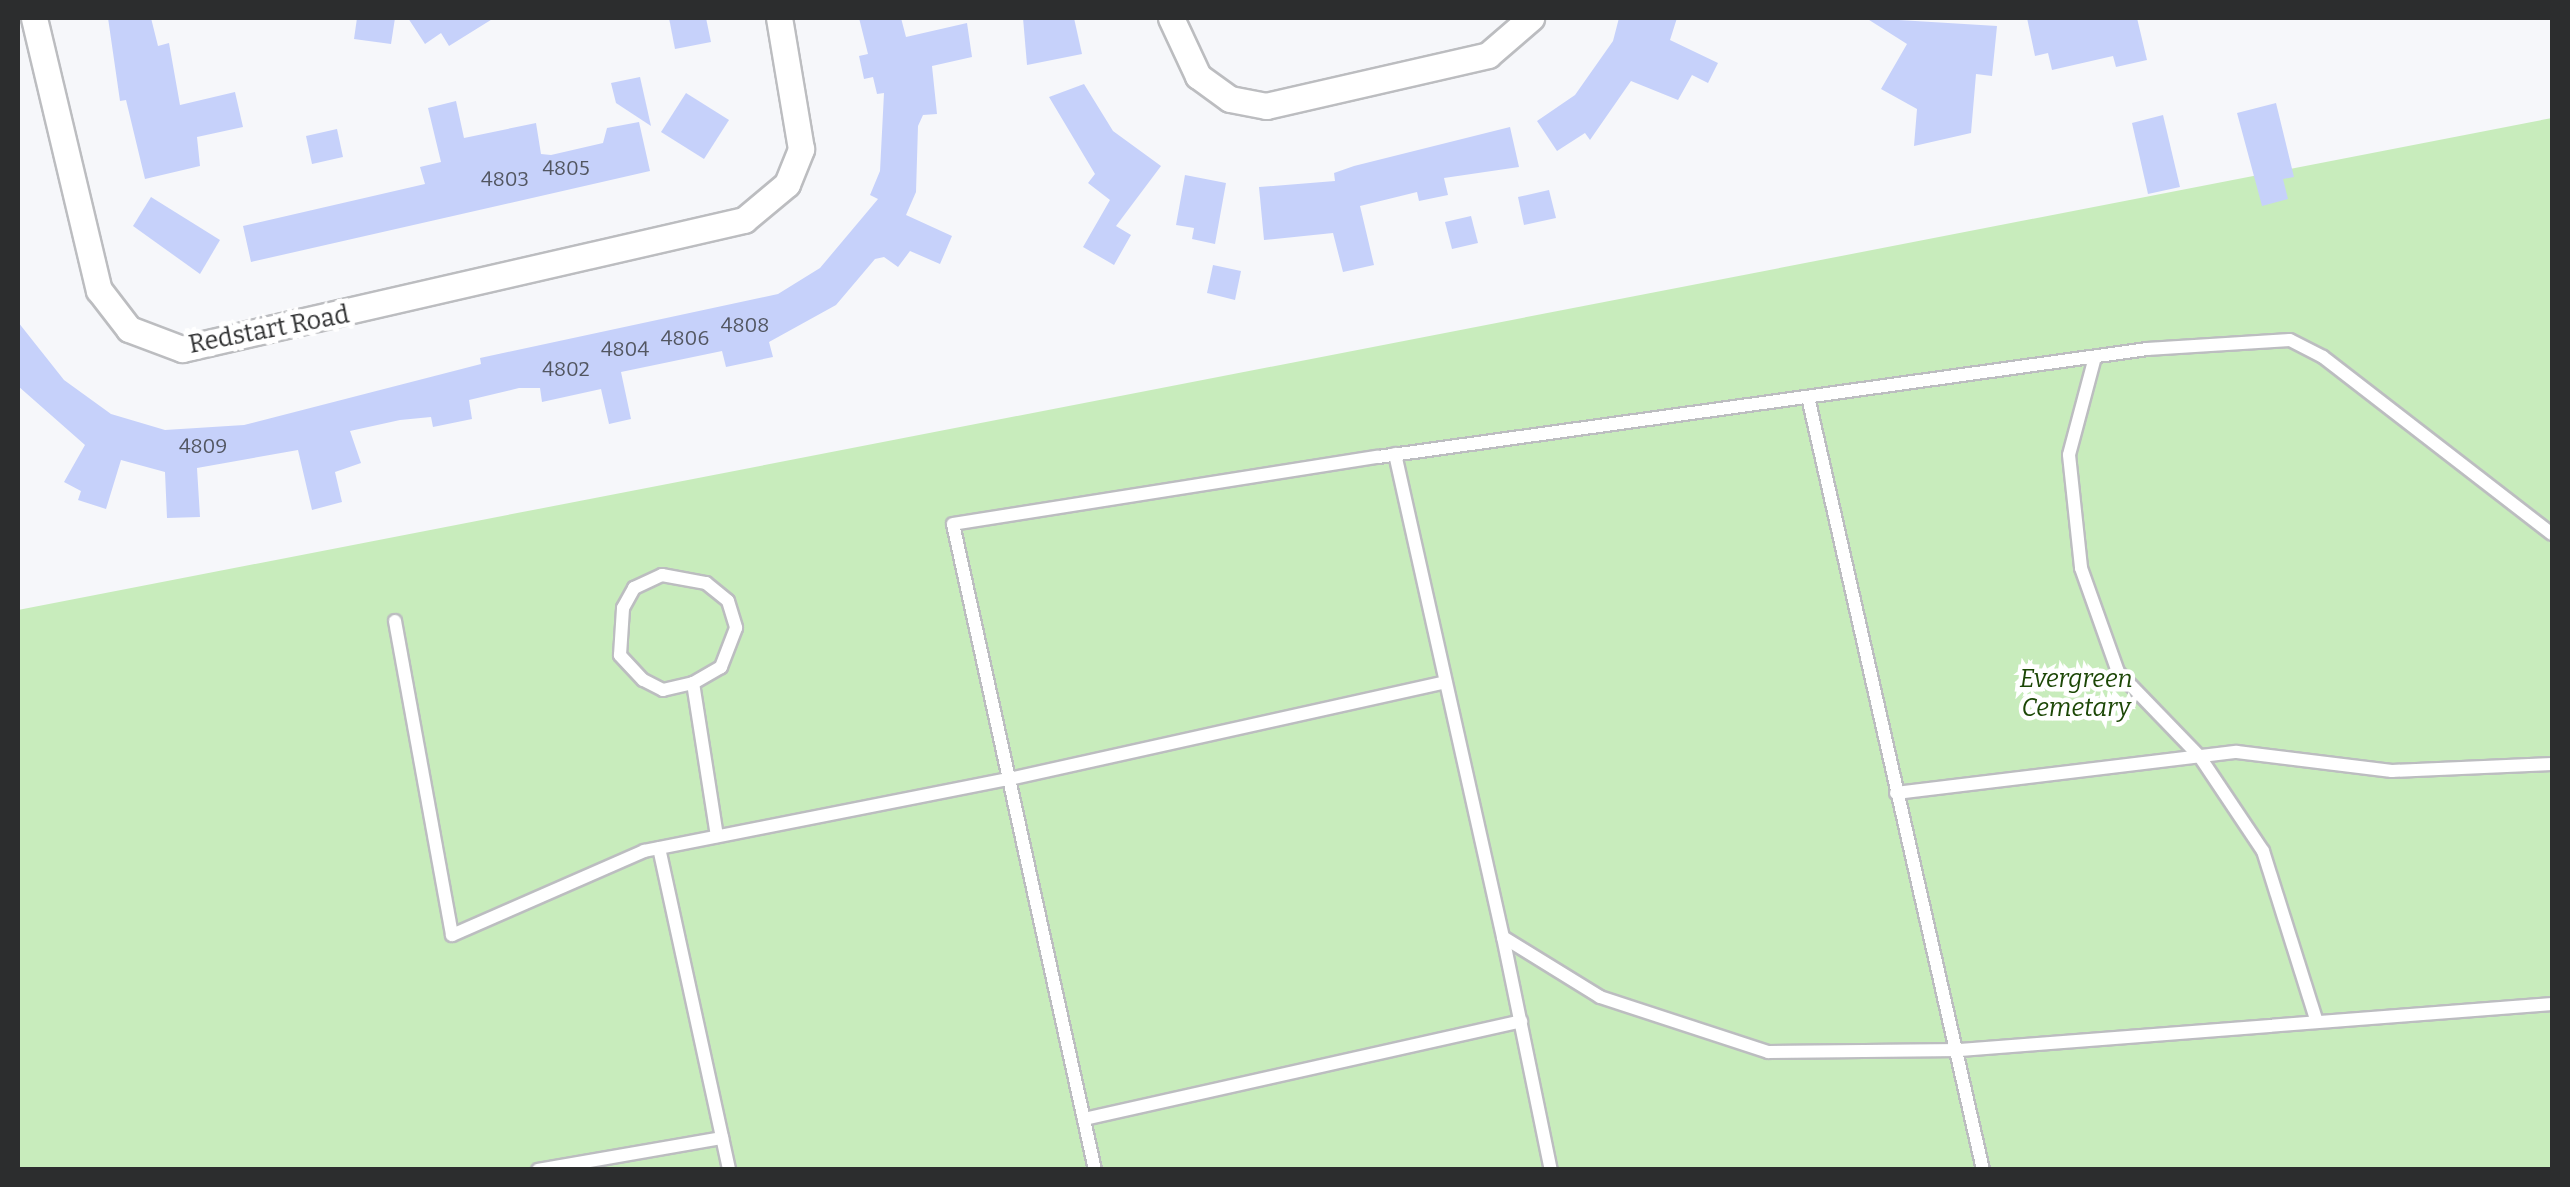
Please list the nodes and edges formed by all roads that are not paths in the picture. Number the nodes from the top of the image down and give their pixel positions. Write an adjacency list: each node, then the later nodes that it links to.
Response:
1 (34, 18): 2 (street, Redstart Road)
2 (778, 18)
3 (1171, 18): 4 (street)
4 (1530, 18)
5 (2095, 357): 6 (lane); 8 (lane); 12 (lane)
6 (1808, 397): 7 (lane); 15 (lane)
7 (1394, 454): 10 (lane); 14 (lane)
8 (2552, 534)
9 (395, 621): 17 (lane)
10 (1445, 682): 14 (lane); 18 (lane)
11 (693, 683): 11 (lane); 16 (lane)
12 (2200, 757): 13 (lane); 15 (lane); 20 (lane)
13 (2552, 764)
14 (1009, 779): 16 (lane); 23 (lane)
15 (1896, 792): 22 (lane)
16 (717, 836): 17 (lane)
17 (659, 848): 24 (lane)
18 (1503, 937): 21 (lane); 22 (lane)
19 (2552, 1004): 20 (lane)
20 (2316, 1019): 22 (lane)
21 (1520, 1022): 23 (lane); 28 (lane)
22 (1960, 1050): 29 (lane)
23 (1084, 1120): 27 (lane)
24 (722, 1138): 25 (lane); 26 (lane)
25 (538, 1170)
26 (729, 1170)
27 (1095, 1170)
28 (1551, 1170)
29 (1984, 1170)

